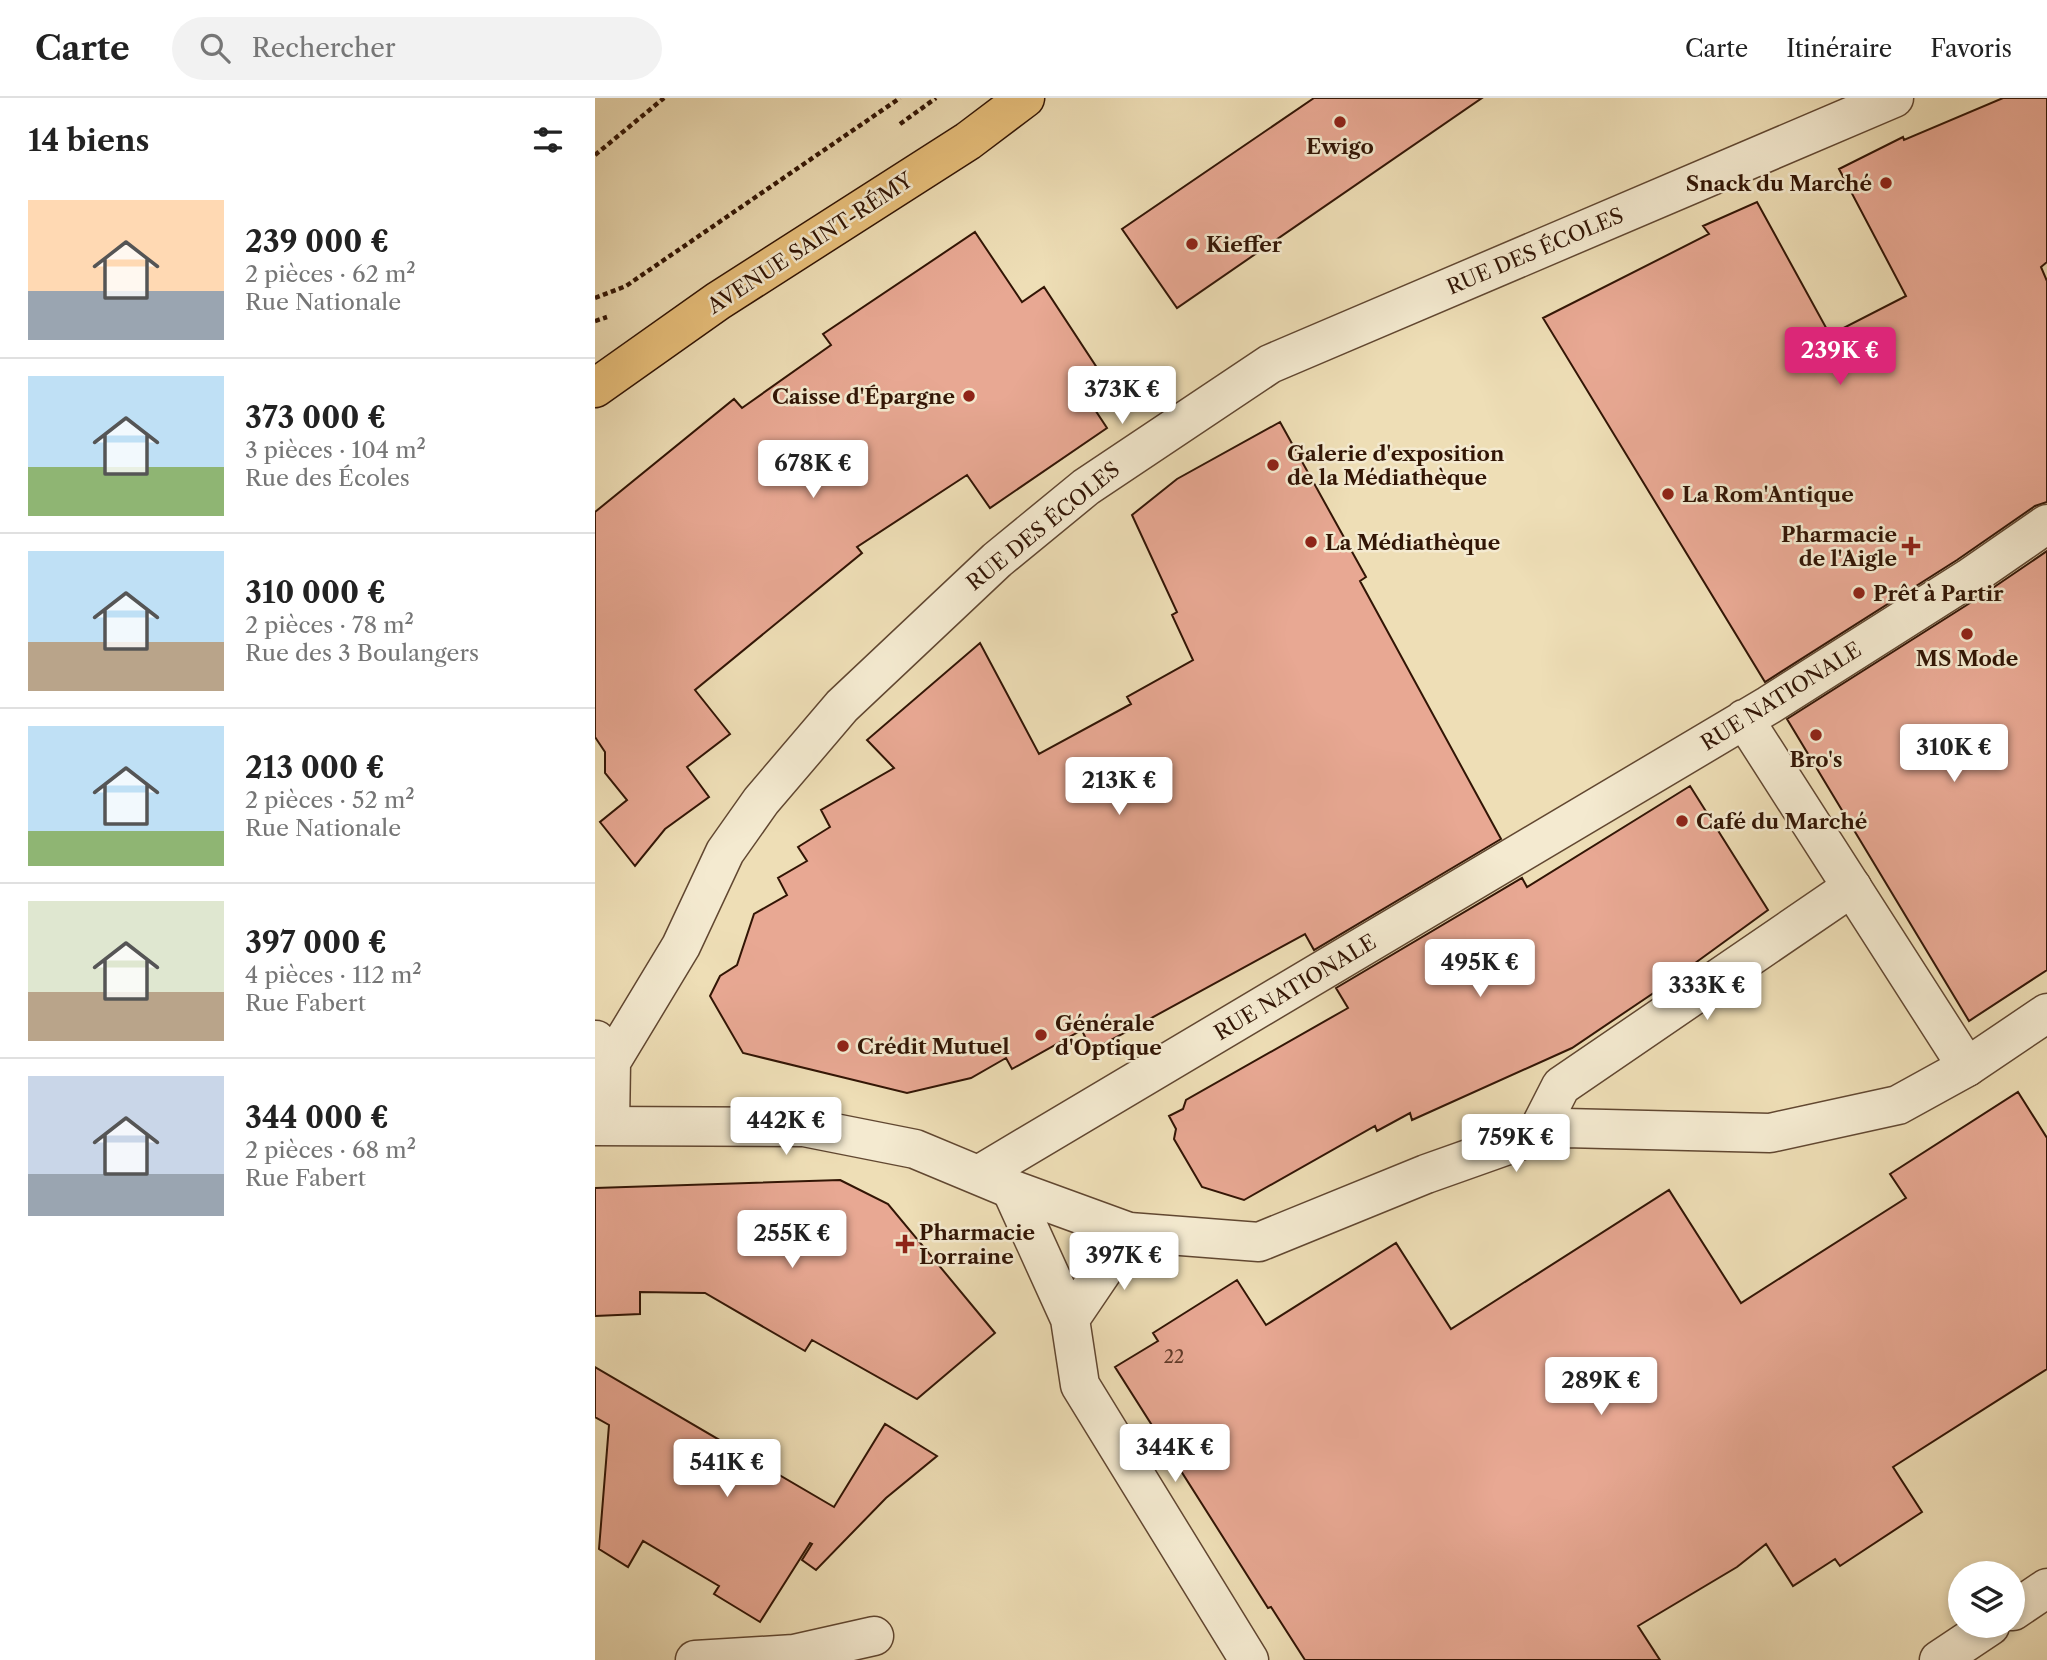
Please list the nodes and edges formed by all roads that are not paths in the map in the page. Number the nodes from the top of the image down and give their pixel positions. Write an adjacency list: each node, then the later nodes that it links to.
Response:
1 (1025, 98): 3 (main road, AVENUE SAINT-RÉMY)
2 (1888, 99): 8 (street, RUE DES ÉCOLES)
3 (595, 388)
4 (2047, 524): 5 (street, RUE NATIONALE)
5 (1745, 719): 6 (street); 12 (street, RUE NATIONALE)
6 (1852, 887): 9 (street); 11 (street)
7 (2047, 1013): 9 (street)
8 (603, 1050): 10 (street)
9 (1967, 1067): 11 (street)
10 (602, 1125): 12 (street)
11 (1536, 1135): 13 (street)
12 (995, 1181): 13 (street); 14 (street)
13 (1129, 1232): 14 (street)
14 (1070, 1319): 20 (street)
15 (2047, 1588): 16 (street)
16 (2025, 1603)
17 (874, 1636): 19 (street)
18 (1972, 1638): 21 (street)
19 (695, 1660)
20 (1249, 1660)
21 (1939, 1660)

